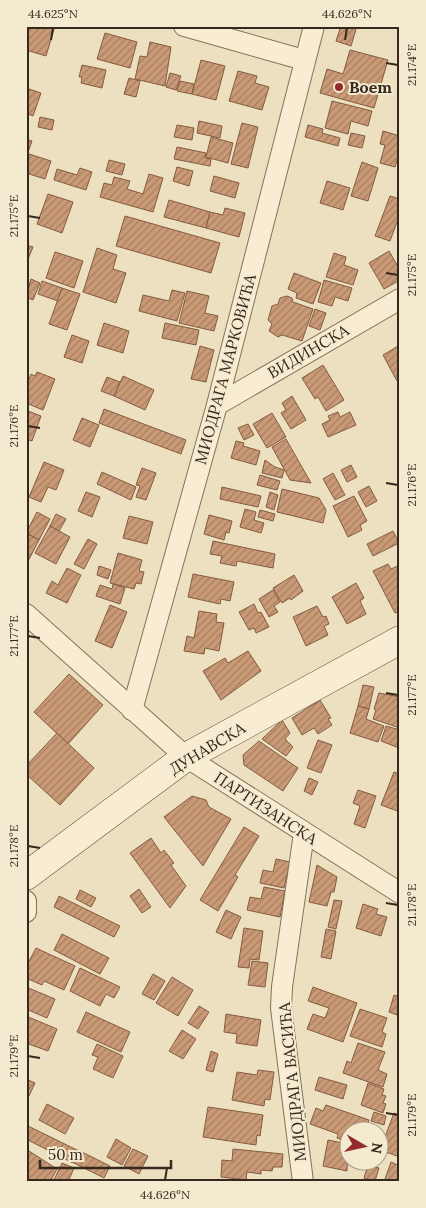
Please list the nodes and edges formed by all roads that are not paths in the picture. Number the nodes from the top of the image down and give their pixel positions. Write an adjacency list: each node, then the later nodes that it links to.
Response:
1 (184, 26): 3 (street)
2 (314, 26): 3 (street, МИОДРАГА МАРКОВИЋА)
3 (304, 60): 5 (street, МИОДРАГА МАРКОВИЋА)
4 (400, 299): 5 (street, ВИДИНСКА)
5 (217, 405): 8 (street, МИОДРАГА МАРКОВИЋА)
6 (26, 614): 8 (street, ПАРТИЗАНСКА)
7 (400, 640): 9 (street, ДУНАВСКА)
8 (132, 710): 9 (street, ПАРТИЗАНСКА)
9 (186, 758): 10 (street, ПАРТИЗАНСКА); 11 (street, ДУНАВСКА)
10 (304, 833): 12 (street, ПАРТИЗАНСКА); 15 (street, МИОДРАГА ВАСИЋА)
11 (26, 876)
12 (400, 893)
13 (26, 902): 14 (street)
14 (26, 912)
15 (303, 1182)

